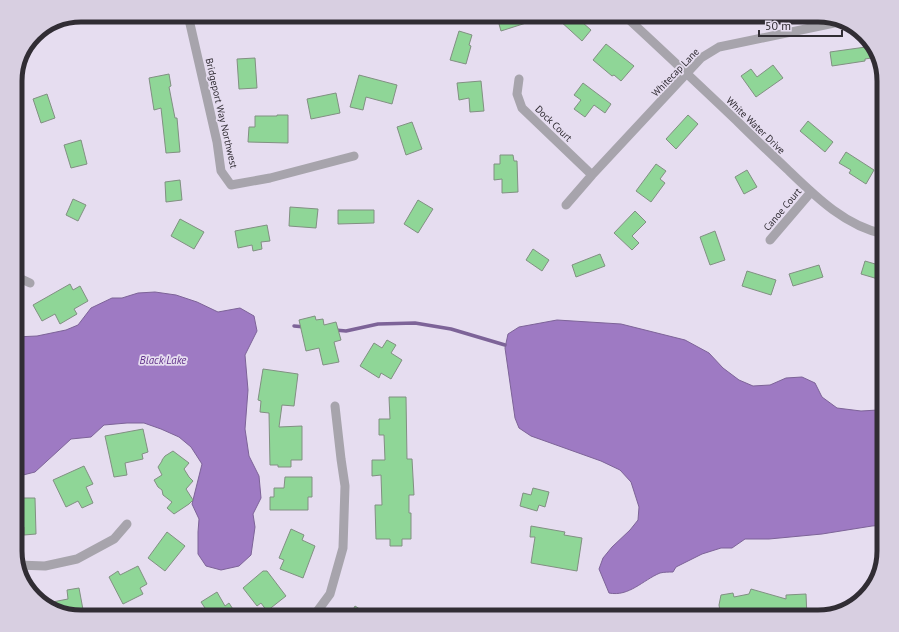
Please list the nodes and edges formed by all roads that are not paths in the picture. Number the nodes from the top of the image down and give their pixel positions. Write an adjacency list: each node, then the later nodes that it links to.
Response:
1 (190, 22): 6 (street, Bridgeport Way Northwest)
2 (631, 22): 4 (street, White Water Drive)
3 (830, 24): 4 (street, Whitecap Lane)
4 (687, 74): 7 (street, Whitecap Lane); 8 (street, White Water Drive)
5 (519, 79): 7 (street, Dock Court)
6 (354, 156)
7 (592, 175): 9 (street, Whitecap Lane)
8 (810, 192): 10 (street, White Water Drive); 11 (street, Canoe Court)
9 (566, 205)
10 (877, 233)
11 (770, 240)
12 (22, 279): 13 (street)
13 (30, 283)
14 (335, 406): 17 (street)
15 (126, 524): 16 (street)
16 (24, 565)
17 (318, 610)

